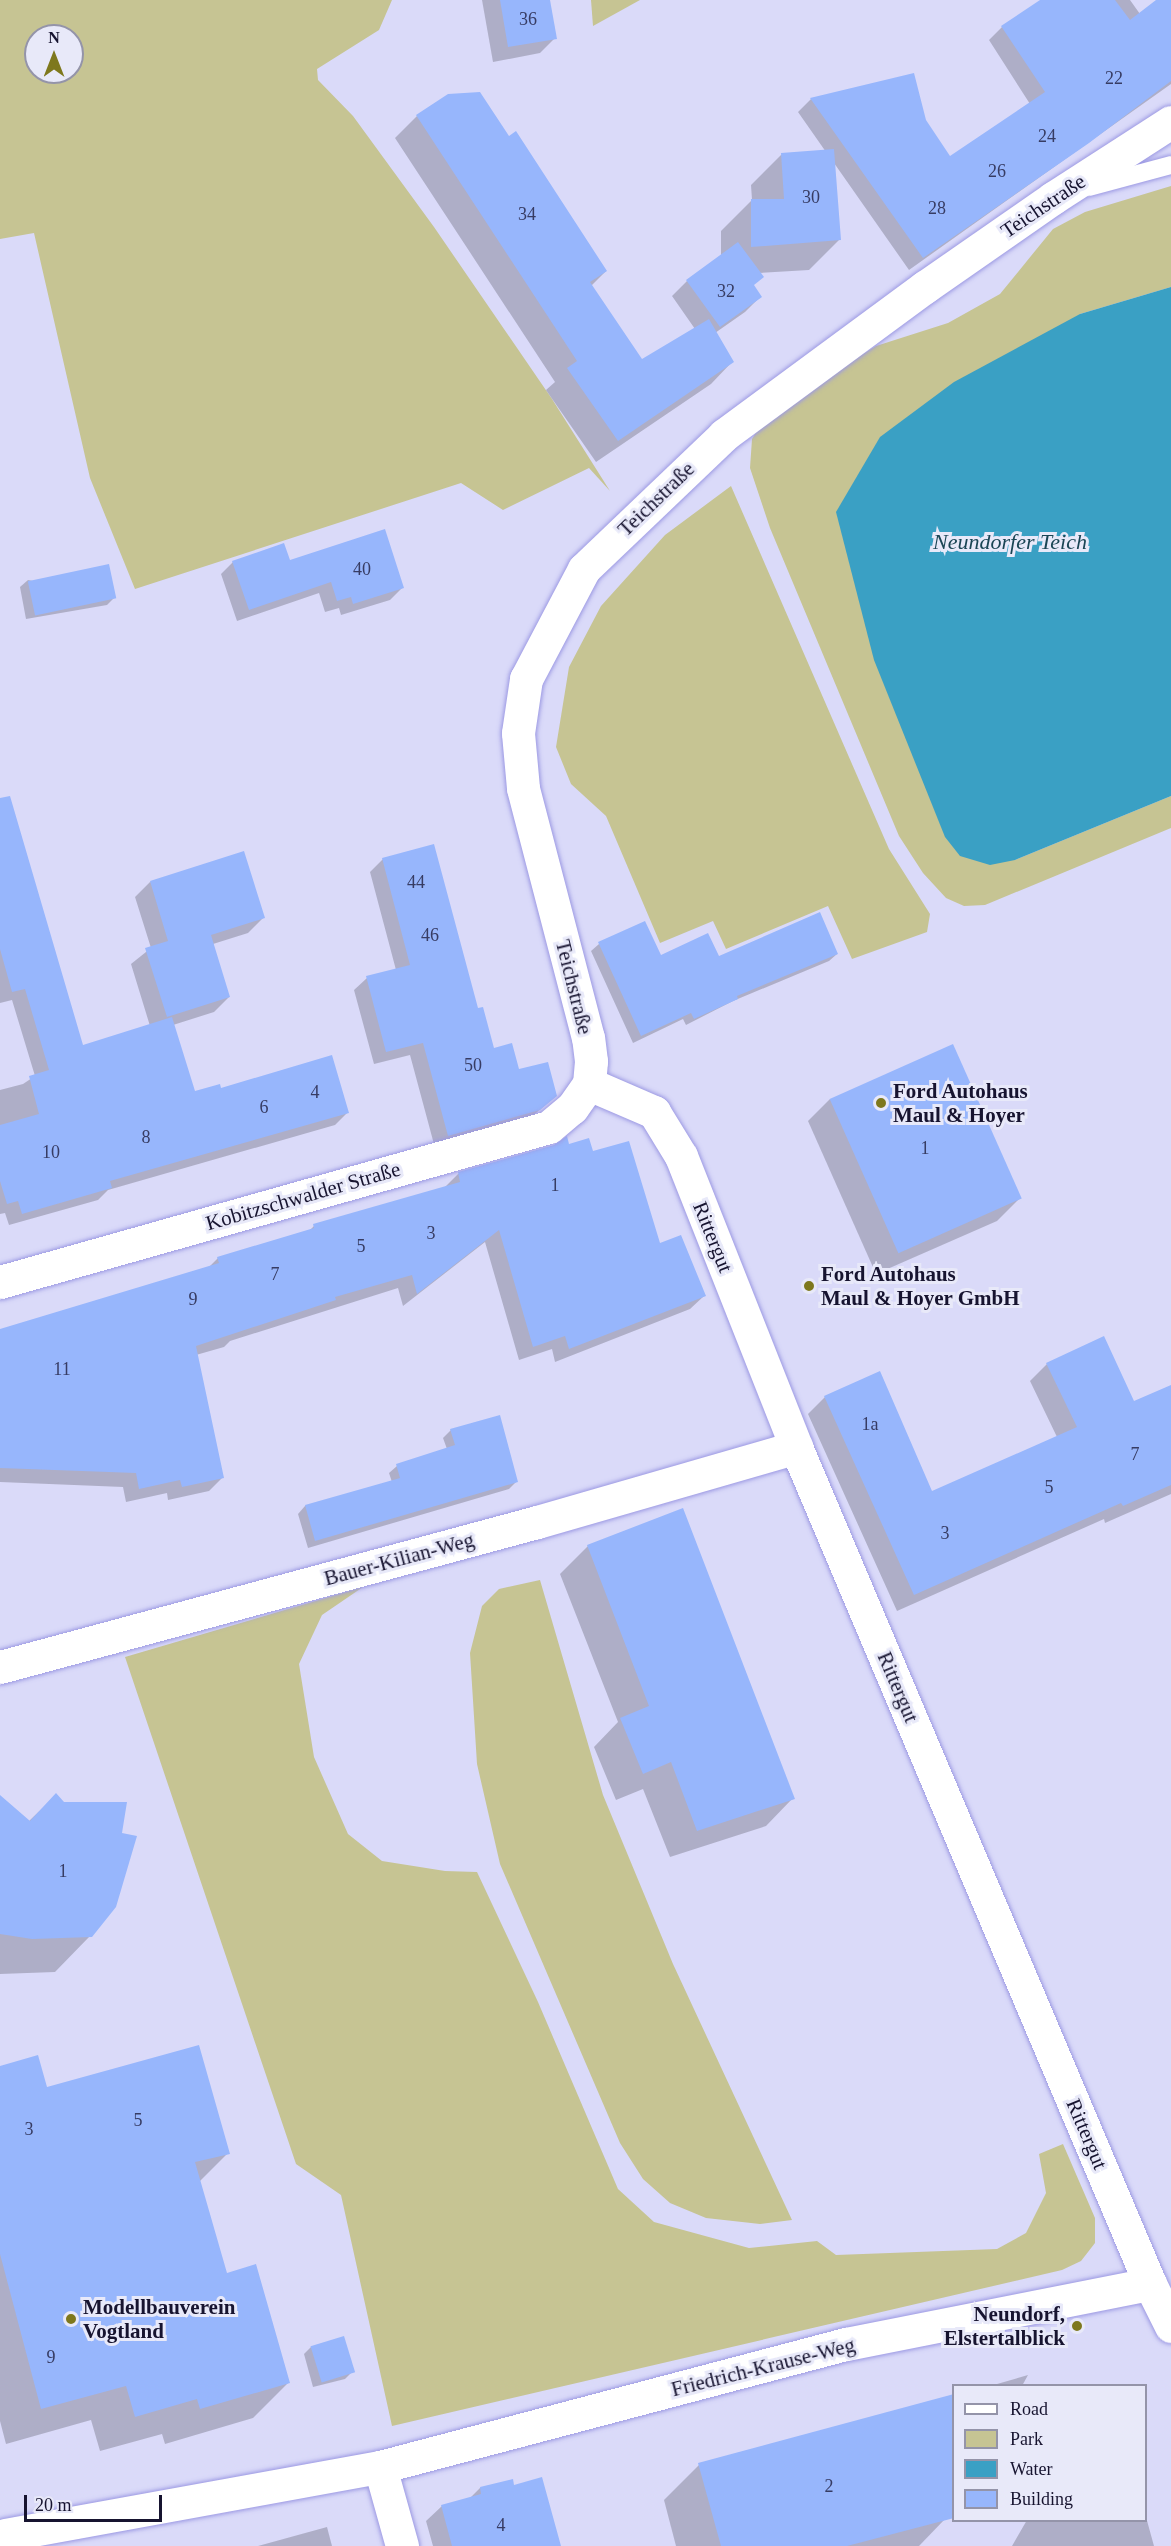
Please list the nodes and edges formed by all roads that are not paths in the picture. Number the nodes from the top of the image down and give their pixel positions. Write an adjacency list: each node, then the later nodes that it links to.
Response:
1 (1171, 122): 3 (street, Teichstraße)
2 (1171, 165): 3 (lane)
3 (1053, 198): 4 (street, Teichstraße)
4 (589, 1084): 5 (street, Kobitzschwalder Straße); 6 (street, Rittergut)
5 (0, 1282)
6 (796, 1447): 7 (street, Bauer-Kilian-Weg); 8 (street, Rittergut)
7 (0, 1667)
8 (1150, 2284): 9 (street, Rittergut); 10 (street, Friedrich-Krause-Weg)
9 (1171, 2326)
10 (380, 2467): 11 (street, Friedrich-Krause-Weg); 12 (street)
11 (4, 2534)
12 (402, 2546)

